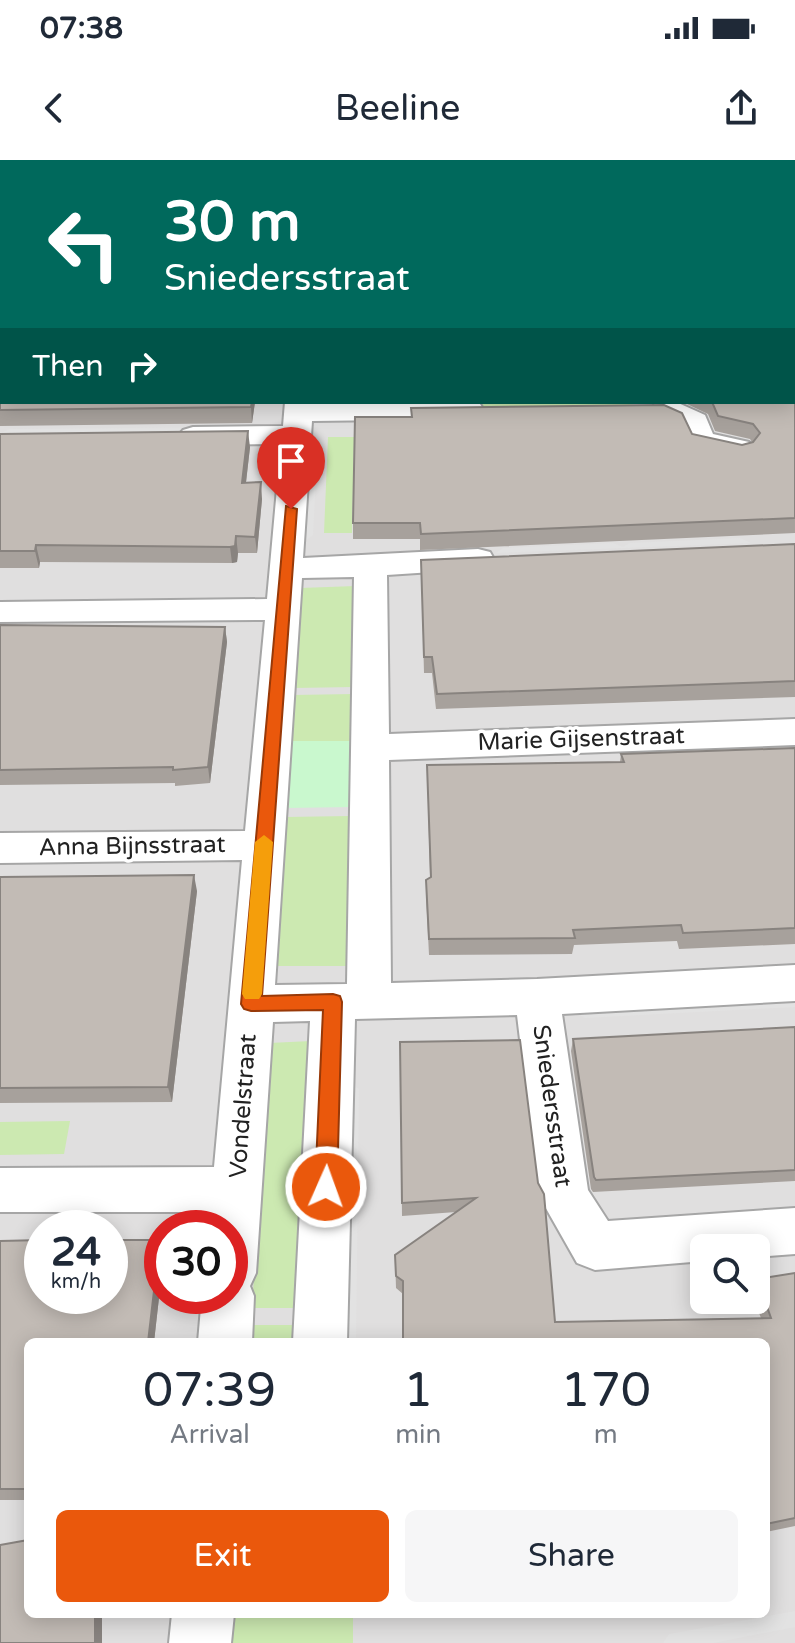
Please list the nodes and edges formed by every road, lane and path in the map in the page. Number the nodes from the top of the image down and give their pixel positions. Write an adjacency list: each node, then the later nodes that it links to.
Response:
1 (376, 406): 3 (street); 4 (street)
2 (659, 407): 6 (street)
3 (496, 410)
4 (298, 417): 5 (street); 9 (street, Vondelstraat)
5 (166, 436)
6 (739, 448)
7 (514, 557): 8 (street)
8 (364, 567): 9 (street); 13 (street)
9 (286, 568): 10 (street, Vondelstraat)
10 (283, 609): 11 (street); 14 (street, Vondelstraat)
11 (0, 612)
12 (795, 732): 13 (street, Marie Gijsenstraat)
13 (368, 748): 18 (street)
14 (264, 845): 15 (street, Anna Bijnsstraat); 19 (street, Vondelstraat)
15 (0, 848)
16 (795, 983): 17 (street, Sniedersstraat)
17 (537, 997): 18 (street, Sniedersstraat); 23 (street, Sniedersstraat)
18 (351, 1001): 19 (street, Sniedersstraat); 26 (street)
19 (251, 1004): 20 (street, Vondelstraat)
20 (237, 1189): 21 (street); 22 (street, Vondelstraat)
21 (0, 1190)
22 (235, 1210)
23 (795, 1231)
24 (227, 1314): 25 (street)
25 (225, 1338)
26 (320, 1338)
27 (203, 1618): 28 (street)
28 (200, 1643)

